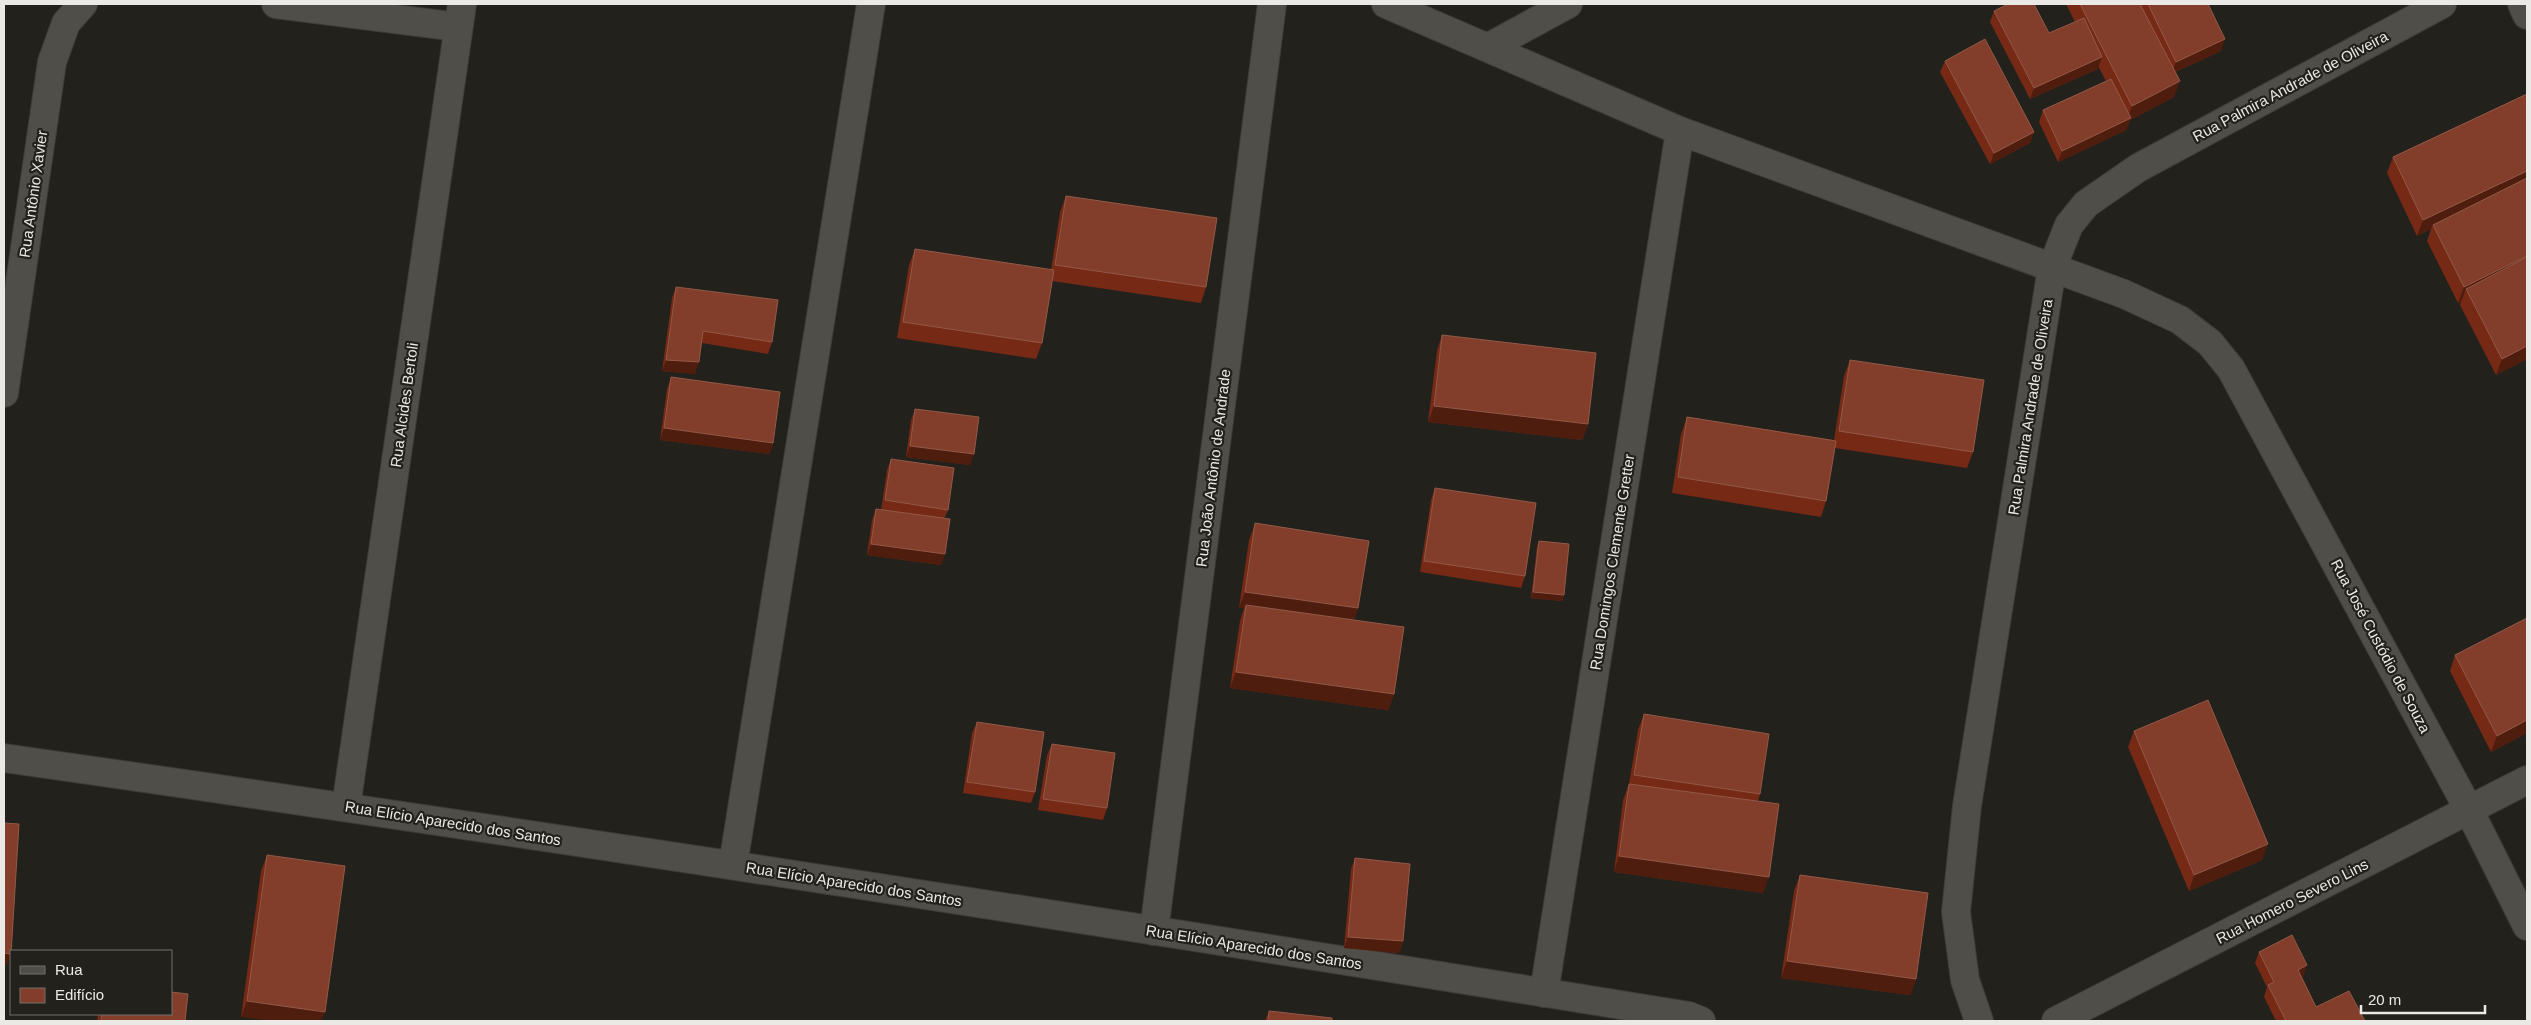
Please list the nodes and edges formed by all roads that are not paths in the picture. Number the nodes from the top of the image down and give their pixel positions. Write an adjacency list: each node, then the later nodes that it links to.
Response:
1 (83, 4): 14 (street, Rua Antônio Xavier)
2 (276, 4): 9 (street)
3 (871, 4): 19 (street)
4 (1272, 4): 21 (street, Rua João Antônio de Andrade)
5 (1386, 4): 11 (street, Rua José Custódio de Souza)
6 (1568, 4): 11 (street)
7 (2442, 4): 13 (street, Rua Palmira Andrade de Oliveira)
8 (2522, 4): 10 (street)
9 (460, 15): 17 (street, Rua Alcides Bertoli)
10 (2527, 15)
11 (1489, 47): 12 (street, Rua José Custódio de Souza)
12 (1680, 131): 13 (street, Rua José Custódio de Souza); 22 (street, Rua Domingos Clemente Gretter)
13 (2052, 268): 18 (street, Rua José Custódio de Souza); 24 (street, Rua Palmira Andrade de Oliveira)
14 (4, 392)
15 (4, 758): 17 (street, Rua Elício Aparecido dos Santos)
16 (2527, 780): 18 (street, Rua Homero Severo Lins)
17 (346, 807): 19 (street, Rua Elício Aparecido dos Santos)
18 (2469, 810): 20 (street, Rua José Custódio de Souza); 25 (street, Rua Homero Severo Lins)
19 (733, 865): 21 (street, Rua Elício Aparecido dos Santos)
20 (2527, 926)
21 (1154, 931): 22 (street, Rua Elício Aparecido dos Santos)
22 (1544, 993): 23 (street, Rua Elício Aparecido dos Santos)
23 (1702, 1021)
24 (1979, 1021)
25 (2056, 1021)

